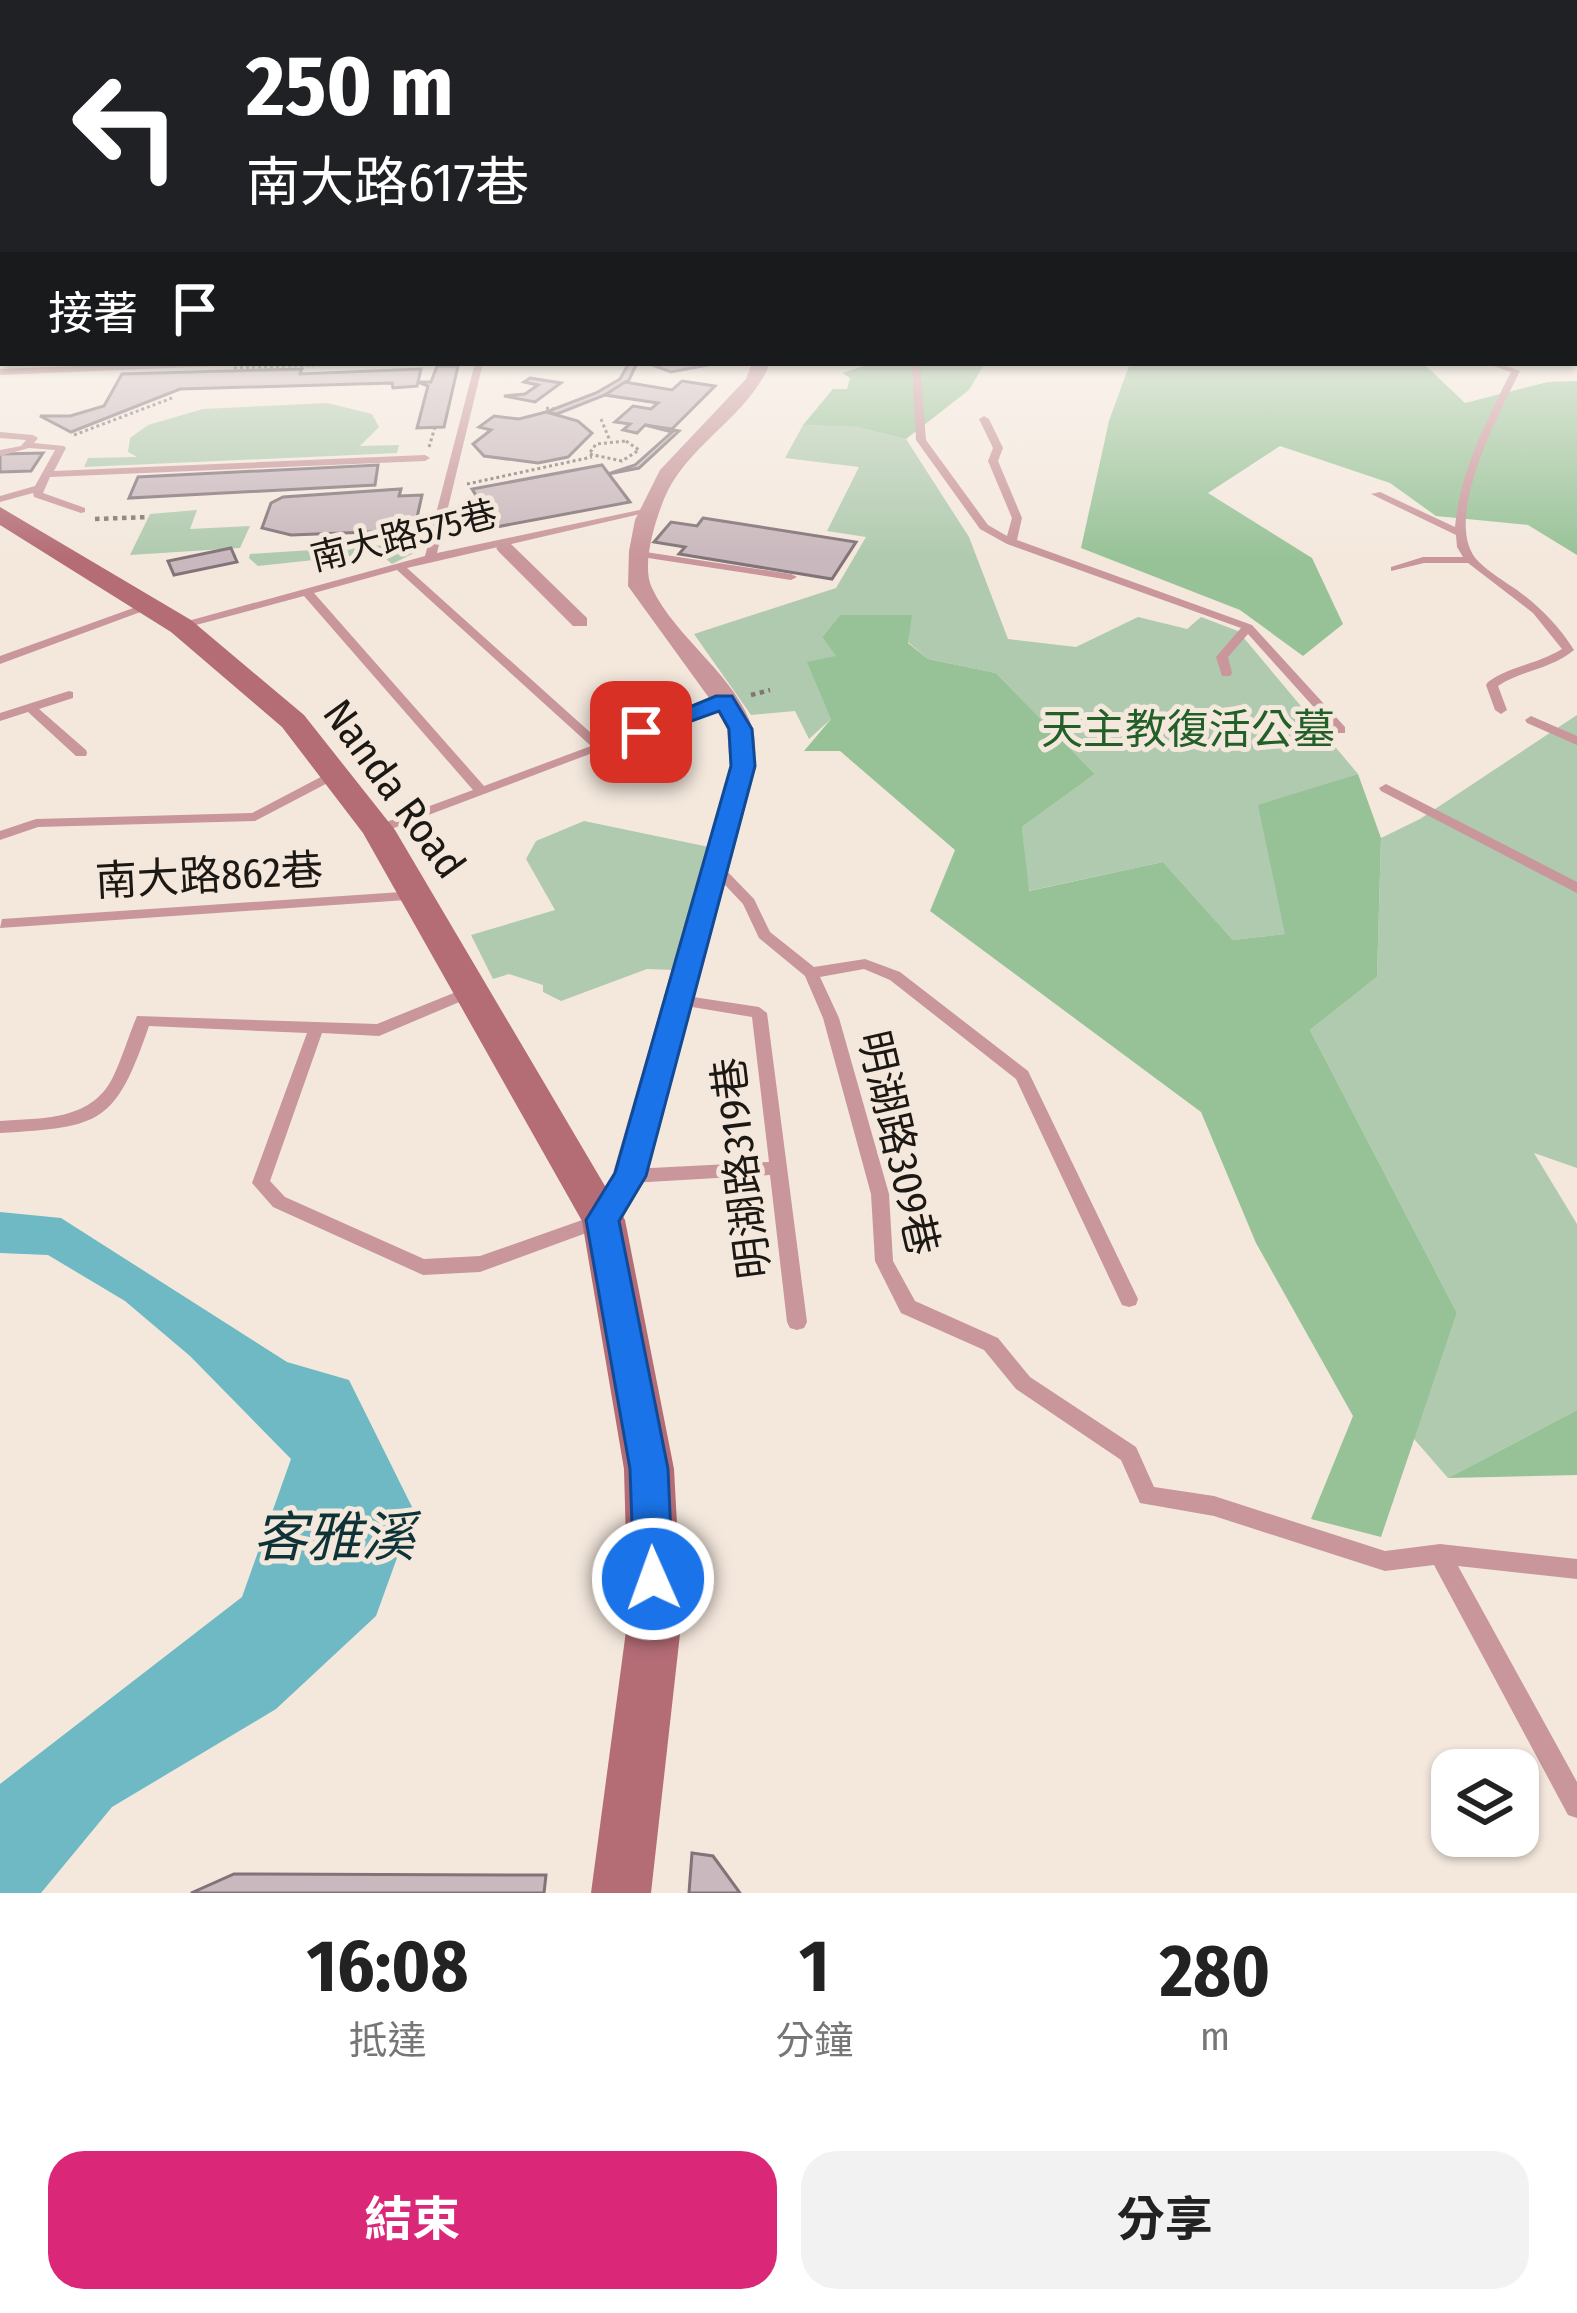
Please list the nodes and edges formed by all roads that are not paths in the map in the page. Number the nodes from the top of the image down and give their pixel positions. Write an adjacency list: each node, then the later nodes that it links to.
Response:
1 (473, 381): 21 (lane)
2 (754, 381): 15 (street)
3 (917, 381): 18 (lane)
4 (1511, 381): 17 (lane)
5 (984, 418): 18 (lane)
6 (0, 435): 7 (lane)
7 (29, 445): 8 (lane); 10 (lane)
8 (0, 453)
9 (425, 458): 10 (lane)
10 (47, 474): 11 (lane)
11 (39, 488): 13 (lane); 14 (lane)
12 (1376, 494): 17 (lane)
13 (0, 500)
14 (81, 510)
15 (644, 512): 20 (street); 21 (lane, 南大路575巷)
16 (0, 514): 27 (main road, Nanda Road)
17 (1460, 533): 22 (lane)
18 (1011, 542): 30 (lane)
19 (505, 548): 28 (street)
20 (638, 554): 25 (lane); 34 (street)
21 (430, 558): 23 (lane, 南大路575巷)
22 (1468, 560): 24 (lane); 36 (lane)
23 (400, 567): 26 (lane, 南大路575巷); 41 (lane)
24 (1395, 569)
25 (790, 577)
26 (308, 592): 29 (lane, 南大路575巷); 45 (lane)
27 (150, 605): 29 (main road, Nanda Road); 31 (lane)
28 (580, 622)
29 (181, 626): 43 (main road, Nanda Road)
30 (1249, 627): 32 (lane); 39 (lane)
31 (0, 660)
32 (1226, 673)
33 (69, 695): 35 (lane)
34 (724, 701): 41 (lane); 48 (street)
35 (31, 708): 37 (lane); 42 (lane)
36 (1502, 710)
37 (0, 717)
38 (1531, 720): 40 (lane)
39 (1341, 730)
40 (1577, 741)
41 (599, 747): 45 (lane)
42 (81, 753)
43 (336, 772): 46 (main road, Nanda Road); 47 (lane)
44 (1386, 788): 49 (lane)
45 (481, 791): 46 (lane)
46 (378, 830): 50 (main road, Nanda Road)
47 (0, 836)
48 (717, 869): 52 (lane, 明湖路309巷); 54 (street)
49 (1577, 888)
50 (419, 896): 51 (lane, 南大路862巷); 53 (main road, Nanda Road)
51 (2, 924)
52 (811, 973): 60 (lane); 62 (lane, 明湖路309巷)
53 (471, 991): 55 (lane); 59 (main road, Nanda Road)
54 (680, 1000): 57 (lane, 明湖路319巷); 58 (street)
55 (317, 1026): 56 (lane); 59 (lane)
56 (0, 1127)
57 (778, 1168): 58 (lane); 61 (lane, 明湖路319巷)
58 (630, 1176): 59 (street)
59 (603, 1220): 65 (main road, Nanda Road)
60 (1130, 1299)
61 (797, 1322)
62 (1440, 1554): 63 (lane); 64 (lane)
63 (1577, 1569)
64 (1577, 1807)
65 (621, 1893)

